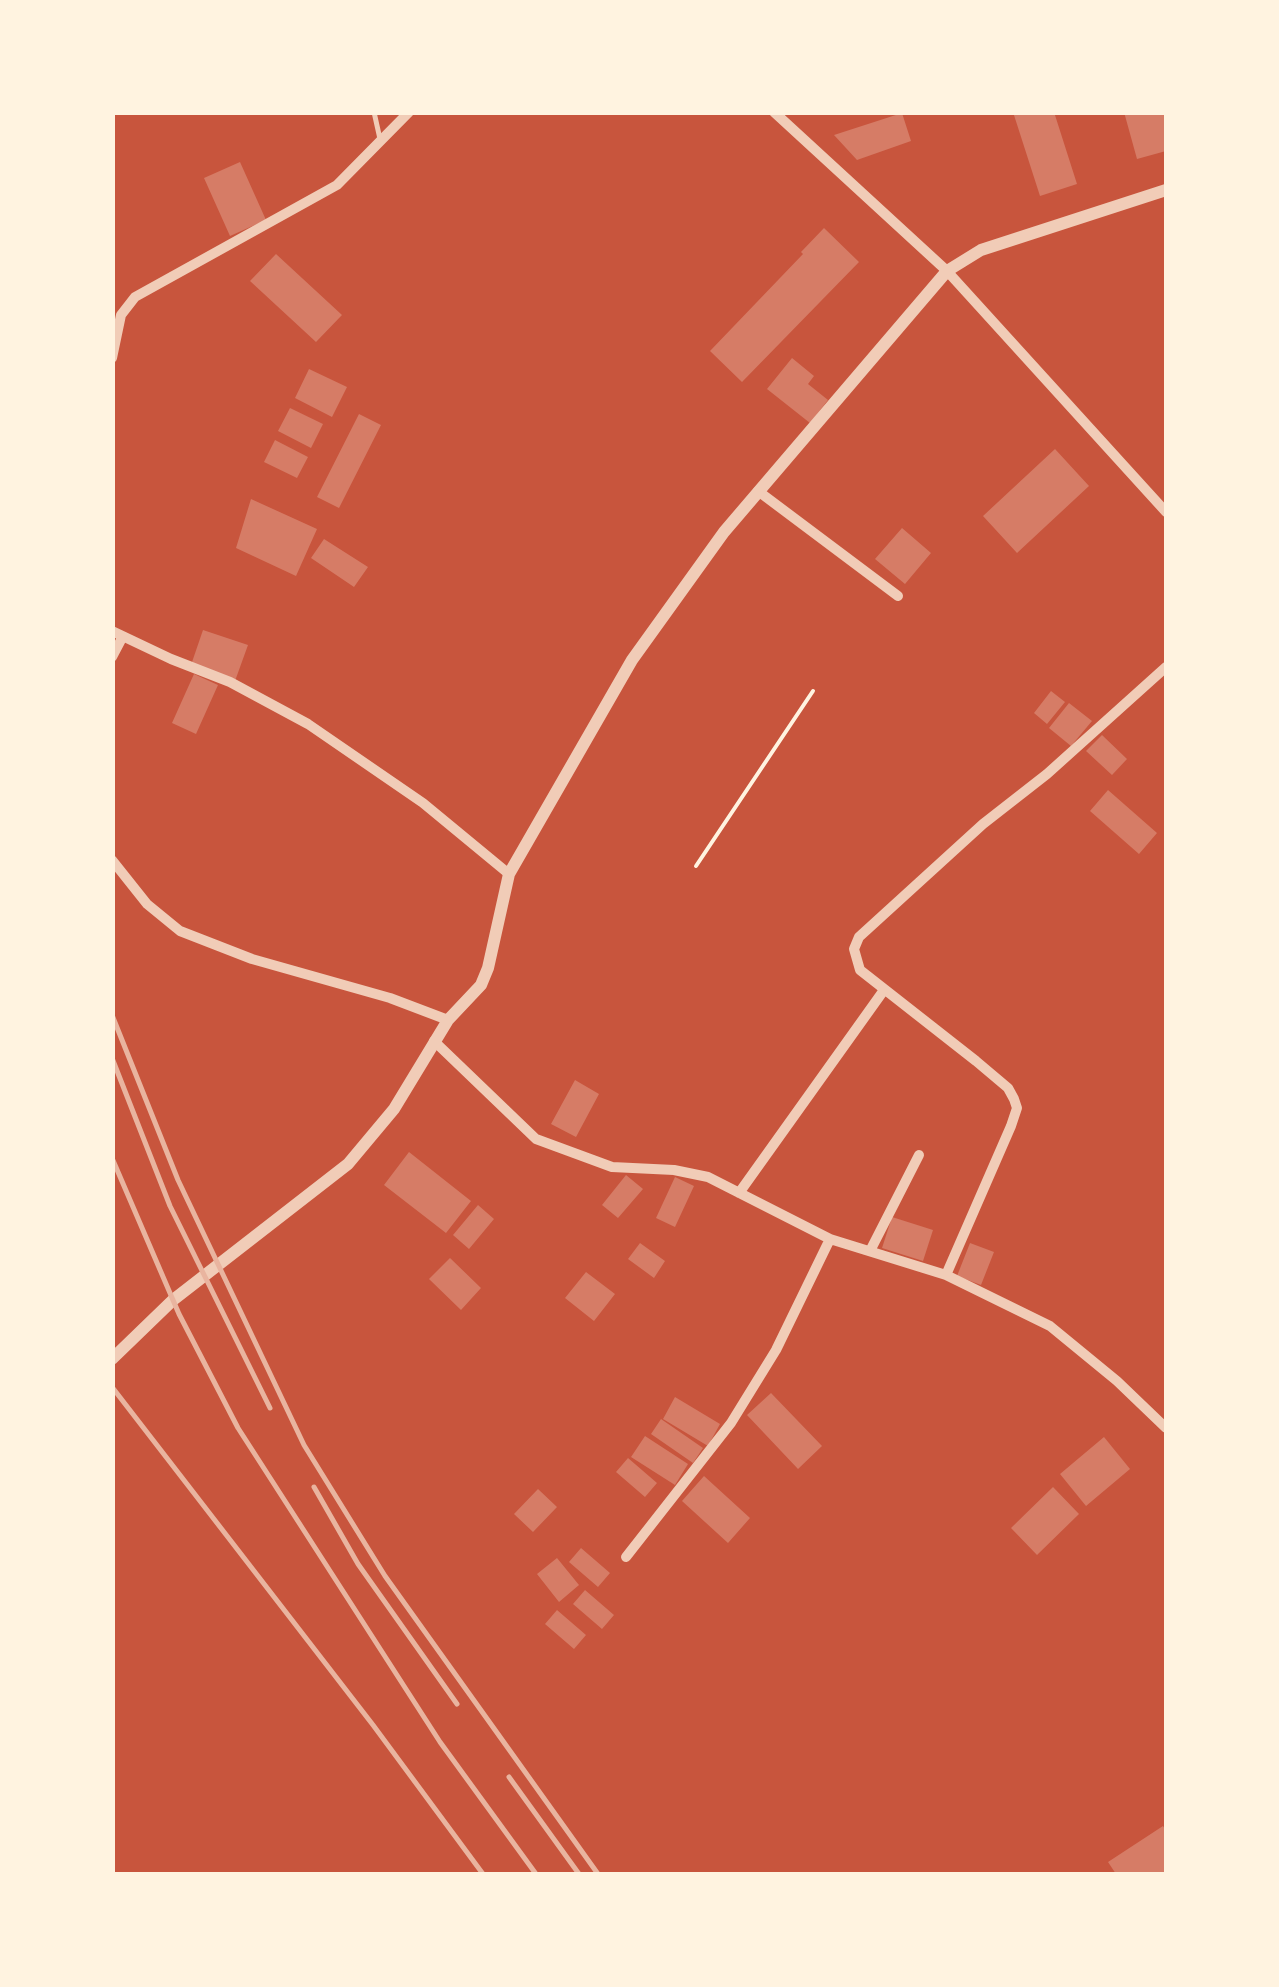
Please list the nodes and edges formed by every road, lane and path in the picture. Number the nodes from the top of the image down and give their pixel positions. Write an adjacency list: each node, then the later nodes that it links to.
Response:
1 (374, 112): 4 (lane)
2 (408, 112): 4 (street)
3 (774, 112): 6 (street)
4 (380, 140): 7 (street)
5 (1166, 190): 6 (street)
6 (946, 271): 8 (street); 9 (street)
7 (112, 358)
8 (758, 492): 10 (street); 17 (street)
9 (1166, 512)
10 (898, 596)
11 (117, 634): 12 (street); 17 (street)
12 (112, 657)
13 (1166, 666): 18 (street)
14 (812, 690): 16 (path)
15 (112, 860): 19 (street)
16 (696, 866)
17 (509, 874): 19 (street)
18 (884, 990): 22 (street); 25 (street)
19 (448, 1020): 20 (street)
20 (434, 1042): 22 (street); 26 (street)
21 (919, 1156): 24 (street)
22 (739, 1193): 23 (street)
23 (830, 1239): 24 (street); 28 (street)
24 (870, 1251): 25 (street)
25 (946, 1274): 27 (street)
26 (112, 1359)
27 (1166, 1428)
28 (626, 1557)

